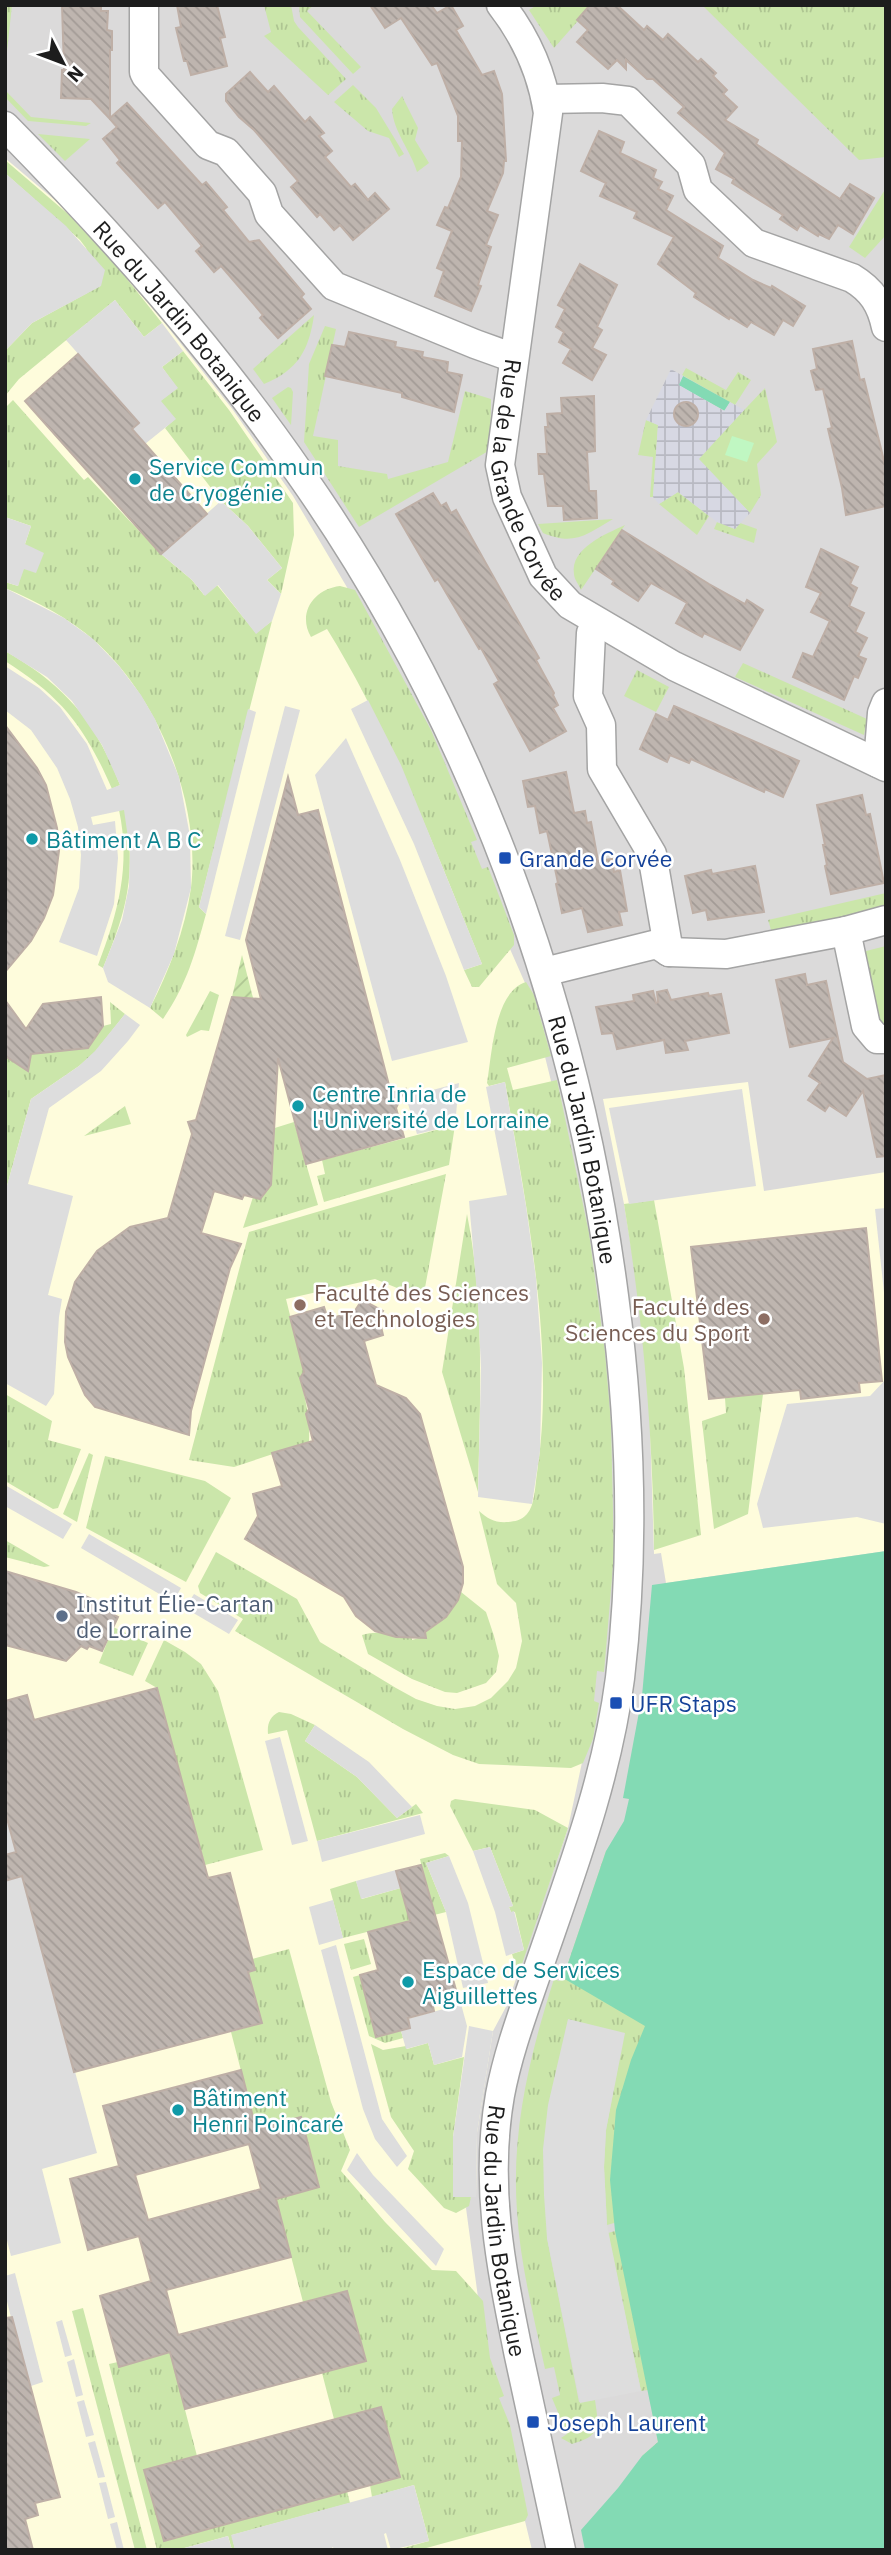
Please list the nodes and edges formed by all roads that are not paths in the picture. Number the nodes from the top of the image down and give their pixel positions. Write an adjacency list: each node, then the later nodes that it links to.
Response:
1 (144, 5): 6 (street)
2 (501, 5): 3 (street, Rue de la Grande Corvée)
3 (546, 99): 5 (street); 6 (street, Rue de la Grande Corvée)
4 (5, 126): 13 (street, Rue du Jardin Botanique)
5 (886, 327)
6 (514, 358): 7 (street, Rue de la Grande Corvée)
7 (597, 622): 9 (street, Rue de la Grande Corvée); 12 (street)
8 (886, 703): 9 (street)
9 (882, 765)
10 (886, 920): 11 (street)
11 (846, 931): 12 (street); 14 (street)
12 (669, 952): 13 (street)
13 (547, 980): 15 (street, Rue du Jardin Botanique)
14 (886, 1039)
15 (561, 2550)

